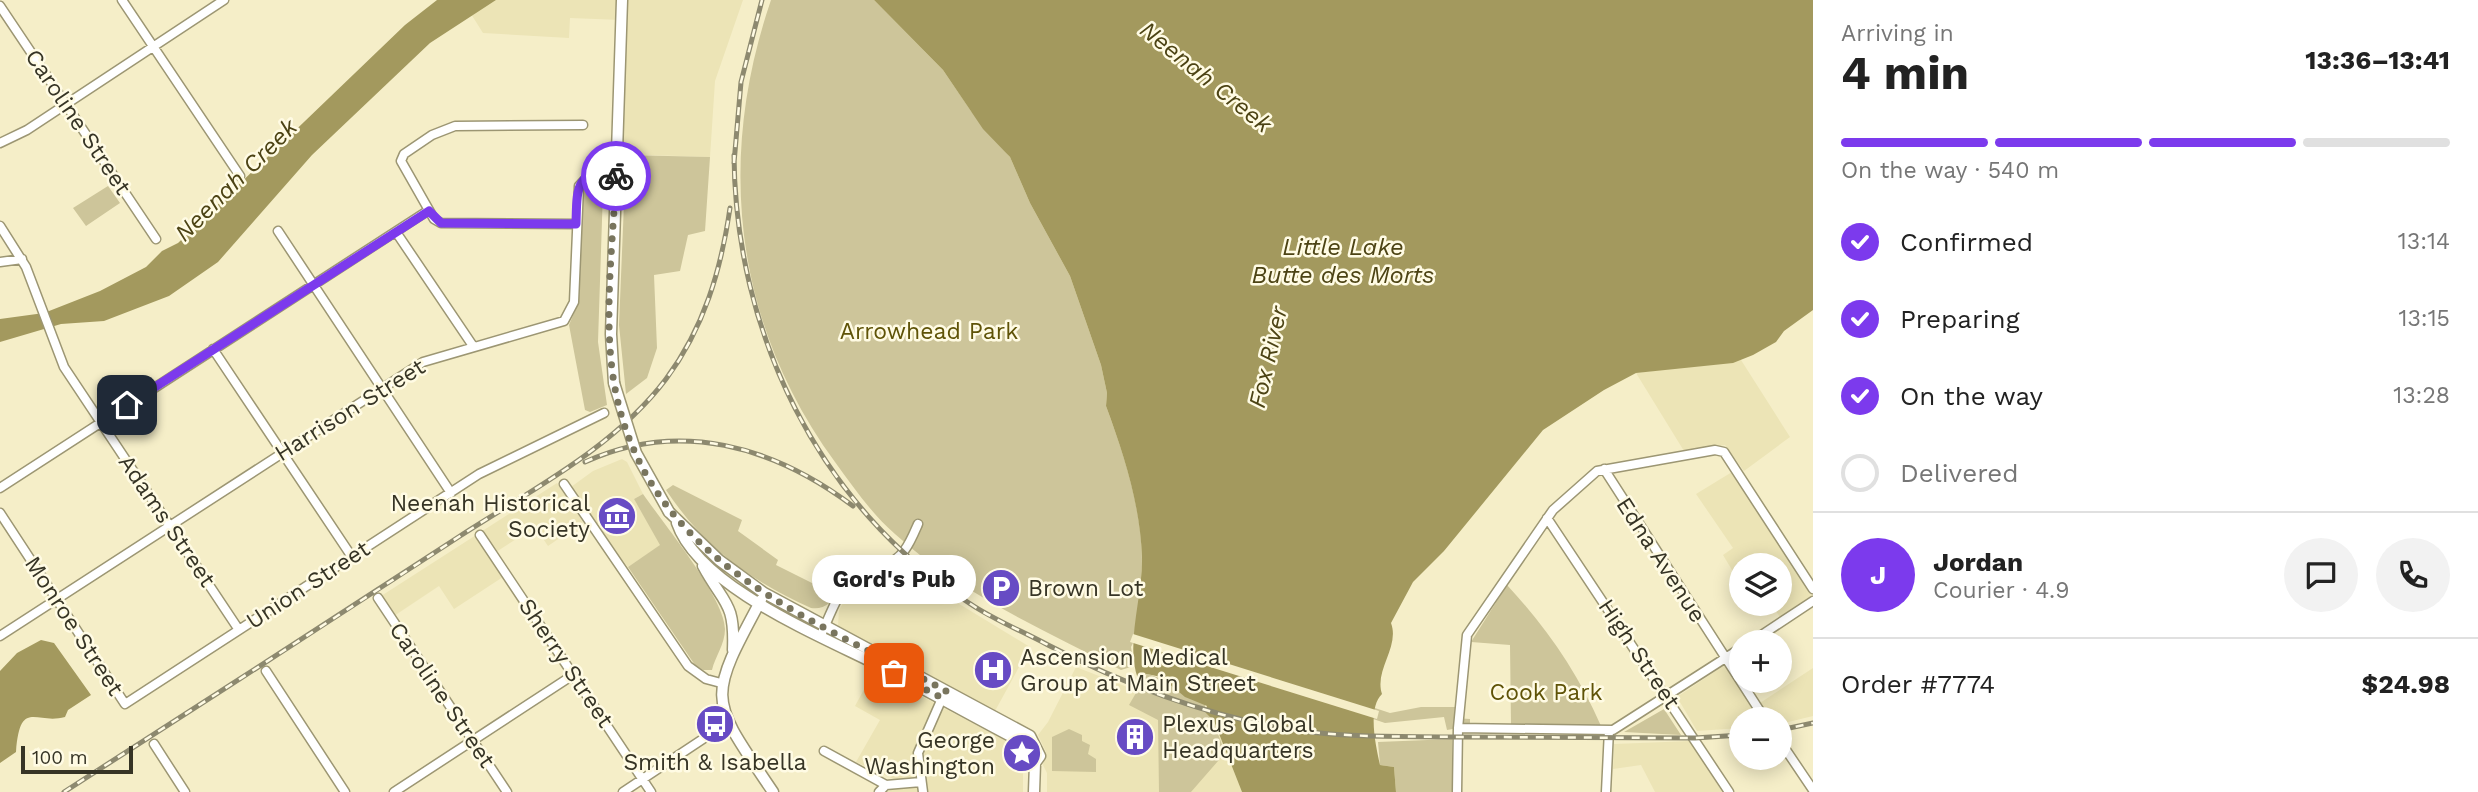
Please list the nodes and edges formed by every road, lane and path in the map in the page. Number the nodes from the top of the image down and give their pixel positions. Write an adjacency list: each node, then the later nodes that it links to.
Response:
1 (122, 0): 5 (street)
2 (224, 0): 5 (street)
3 (622, 0): 9 (main road)
4 (0, 6): 6 (street, Caroline Street)
5 (153, 47): 6 (street); 10 (street)
6 (66, 105): 8 (street); 16 (street, Caroline Street)
7 (583, 125): 11 (street)
8 (0, 144)
9 (616, 169): 12 (street, Harrison Street); 32 (main road, bridge)
10 (240, 176)
11 (429, 211): 12 (street); 15 (street)
12 (576, 224): 20 (street, Harrison Street)
13 (0, 226): 17 (street, Adams Street)
14 (278, 231): 19 (street)
15 (396, 232): 19 (street); 20 (street)
16 (156, 239)
17 (22, 259): 18 (street); 24 (street, Adams Street)
18 (0, 262)
19 (314, 285): 21 (street); 22 (street)
20 (473, 346): 22 (street, Harrison Street)
21 (213, 349): 24 (street); 25 (street)
22 (382, 388): 25 (street, Harrison Street); 29 (street)
23 (604, 413): 29 (street, Union Street)
24 (101, 422): 28 (street); 34 (street, Adams Street)
25 (282, 453): 34 (street, Harrison Street); 37 (street)
26 (1604, 469): 31 (street); 39 (street); 51 (street, Edna Avenue)
27 (564, 484): 54 (street)
28 (0, 488)
29 (451, 494): 37 (street, Union Street)
30 (0, 513): 43 (street, Monroe Street)
31 (1547, 518): 56 (street, High Street); 60 (street)
32 (677, 523): 36 (main road); 42 (main road)
33 (918, 524): 46 (street)
34 (170, 526): 43 (street, Harrison Street); 45 (street, Adams Street)
35 (480, 535): 53 (street, Sherry Street)
36 (699, 556): 42 (main road); 49 (main road)
37 (352, 557): 45 (street, Union Street)
38 (1813, 567): 39 (street)
39 (1803, 573): 40 (street)
40 (1813, 589)
41 (378, 598): 62 (street, Caroline Street)
42 (762, 598): 46 (main road); 49 (main road)
43 (57, 599): 48 (street, Harrison Street); 57 (street, Monroe Street)
44 (1813, 601): 47 (street)
45 (239, 630): 57 (street, Union Street)
46 (823, 630): 55 (main road)
47 (1769, 630)
48 (0, 636)
49 (732, 654): 54 (main road)
50 (1729, 656): 51 (street)
51 (1725, 658): 56 (street); 58 (street, Edna Avenue)
52 (266, 671): 71 (street)
53 (573, 675): 62 (street); 66 (street, Sherry Street)
54 (721, 683): 59 (main road)
55 (944, 694): 67 (street); 79 (main road)
56 (1666, 696): 61 (street); 82 (street, High Street)
57 (125, 704)
58 (1757, 707)
59 (727, 723): 66 (street); 76 (main road)
60 (1458, 728): 61 (street); 80 (street)
61 (1609, 730): 81 (street)
62 (473, 741): 72 (street); 73 (street, Caroline Street)
63 (153, 744): 70 (street)
64 (824, 751): 68 (street)
65 (1792, 759): 69 (street)
66 (643, 779): 74 (street); 75 (street, Sherry Street)
67 (921, 782): 68 (street); 78 (street)
68 (886, 785): 77 (street)
69 (1813, 790)
70 (185, 792)
71 (345, 792)
72 (394, 792)
73 (507, 792)
74 (623, 792)
75 (651, 792)
76 (773, 792)
77 (879, 792)
78 (923, 792)
79 (1034, 792)
80 (1457, 792)
81 (1606, 792)
82 (1729, 792)

